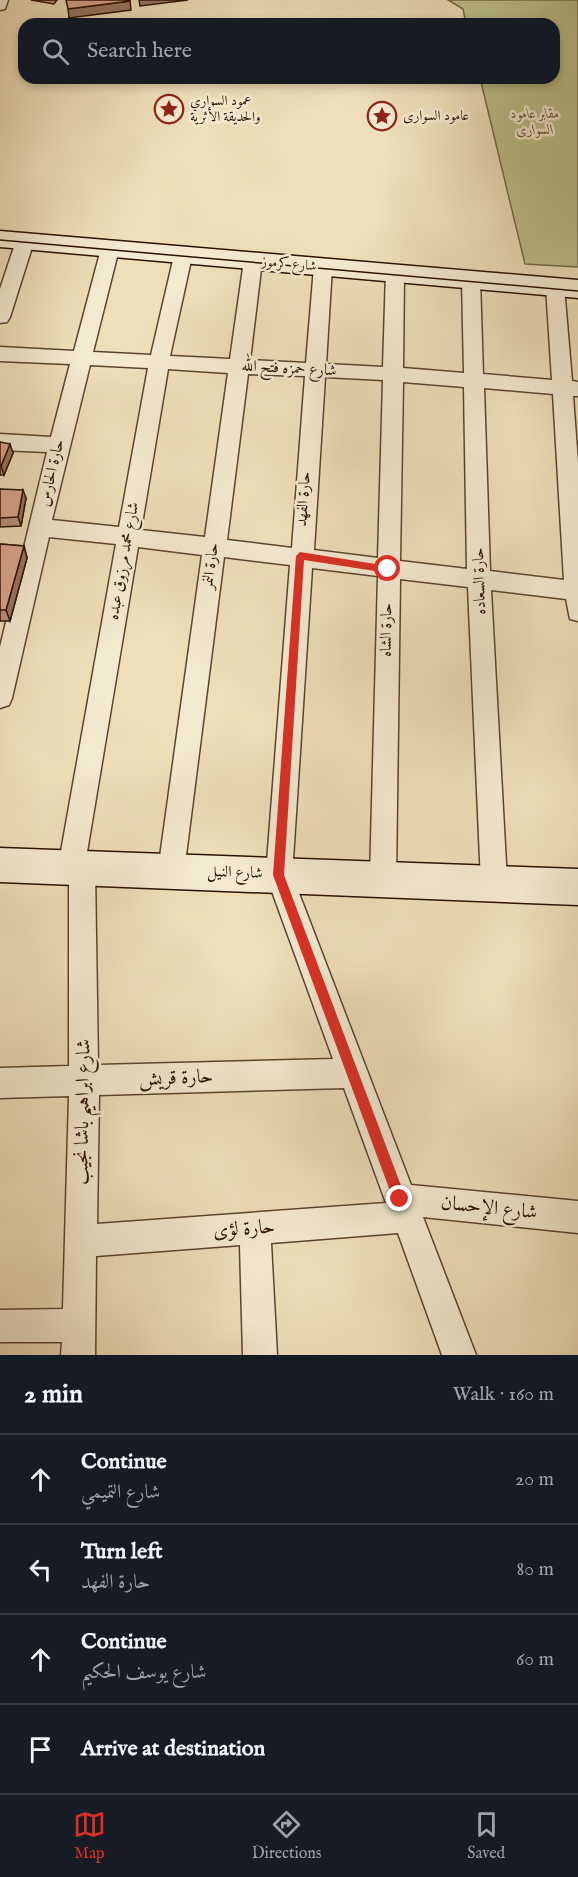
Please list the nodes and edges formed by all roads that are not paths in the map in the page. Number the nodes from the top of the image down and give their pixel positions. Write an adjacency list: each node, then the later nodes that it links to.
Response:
1 (1, 0): 2 (street)
2 (0, 6)
3 (8, 237): 4 (main road, شارع كرموز); 11 (street)
4 (110, 249): 5 (main road, شارع كرموز); 13 (street, حارة الحارس)
5 (183, 256): 6 (main road, شارع كرموز); 14 (street, شارع محمد مرزوق عبده)
6 (253, 261): 7 (main road, شارع كرموز); 15 (street, حارة النمر)
7 (323, 267): 8 (main road, شارع كرموز); 16 (street, حارة الفهد)
8 (395, 273): 9 (main road, شارع كرموز); 17 (street, حارة الشاه)
9 (471, 280): 10 (main road, شارع كرموز); 18 (street, حارة السعاده)
10 (566, 288): 19 (street)
11 (0, 317)
12 (0, 354): 13 (street, شارع حمزه فتح الله)
13 (81, 358): 14 (street, شارع حمزه فتح الله); 21 (street, حارة الحارس)
14 (159, 362): 15 (street, شارع حمزه فتح الله); 23 (street, شارع محمد مرزوق عبده)
15 (238, 366): 16 (street, شارع حمزه فتح الله); 24 (street, حارة النمر)
16 (314, 370): 17 (street, شارع حمزه فتح الله); 25 (street, حارة الفهد)
17 (393, 374): 18 (street, شارع حمزه فتح الله); 26 (street, حارة الشاه)
18 (474, 381): 19 (street, شارع حمزه فتح الله); 27 (street, حارة السعاده)
19 (570, 388): 28 (street)
20 (0, 442): 21 (street)
21 (58, 445): 22 (street, حارة الحارس)
22 (40, 527): 23 (street); 29 (street, حارة الحارس)
23 (129, 537): 24 (street); 32 (street, شارع محمد مرزوق عبده)
24 (214, 546): 25 (street); 33 (street, حارة النمر)
25 (300, 556): 26 (street); 34 (street, حارة الفهد)
26 (388, 569): 27 (street); 35 (street, حارة الشاه)
27 (479, 580): 28 (street); 36 (street, حارة السعاده)
28 (577, 598)
29 (8, 627): 30 (street, حارة الحارس)
30 (0, 698)
31 (0, 865): 32 (main road, شارع النيل)
32 (77, 868): 33 (main road, شارع النيل); 39 (street, شارع ابراهيم باشا نجيب)
33 (171, 871): 34 (main road, شارع النيل)
34 (279, 875): 35 (main road, شارع النيل); 38 (street)
35 (383, 878): 36 (main road, شارع النيل)
36 (494, 882): 37 (main road, شارع النيل)
37 (578, 887)
38 (353, 1073): 39 (street, حارة قريش); 41 (street)
39 (84, 1081): 40 (street, حارة قريش); 44 (street, شارع ابراهيم باشا نجيب)
40 (0, 1083)
41 (404, 1208): 42 (street, شارع الإحسان); 43 (street, حارة لؤى); 48 (street)
42 (578, 1216)
43 (255, 1228): 44 (street, حارة لؤى); 47 (street)
44 (80, 1241): 46 (street, شارع ابراهيم باشا نجيب)
45 (0, 1326): 46 (street)
46 (78, 1340)
47 (260, 1355)
48 (459, 1355)

